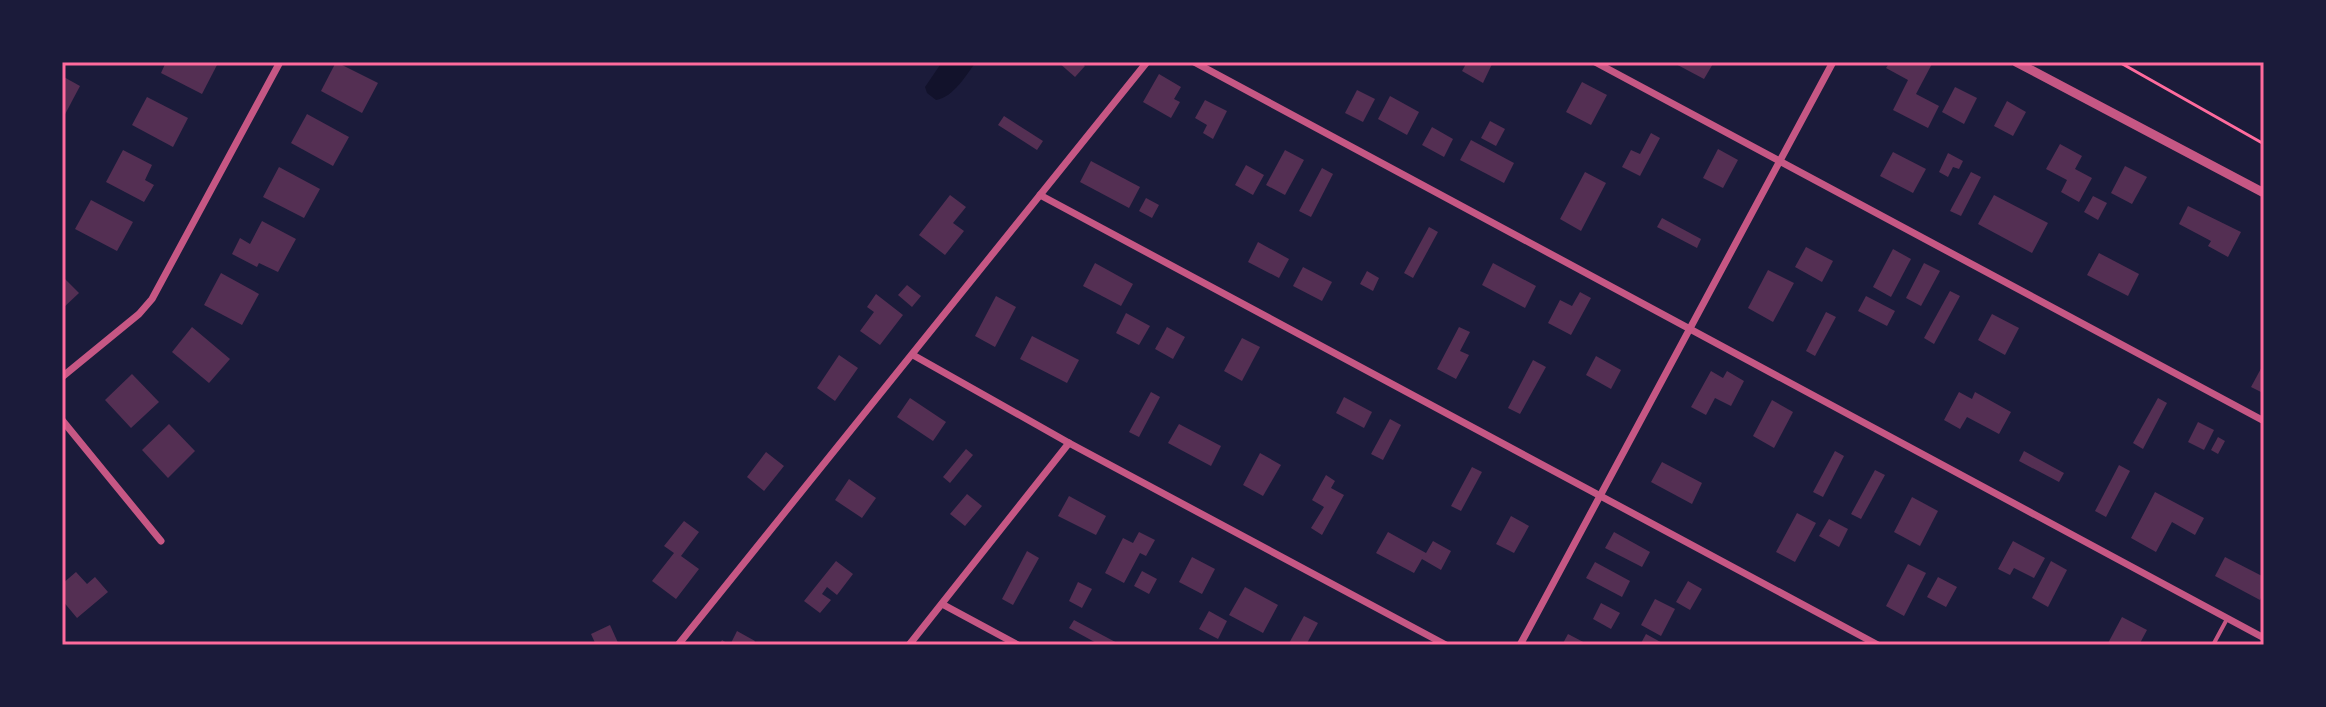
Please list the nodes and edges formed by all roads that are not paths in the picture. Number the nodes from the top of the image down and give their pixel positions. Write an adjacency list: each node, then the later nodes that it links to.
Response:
1 (280, 62): 12 (street)
2 (1147, 62): 9 (street)
3 (1194, 62): 10 (street)
4 (1595, 62): 7 (street)
5 (1833, 62): 7 (street)
6 (2016, 62): 8 (street)
7 (1780, 162): 10 (street); 14 (street)
8 (2264, 193)
9 (1040, 195): 11 (street); 16 (street)
10 (1690, 328): 16 (street); 19 (street)
11 (913, 355): 15 (street); 21 (street)
12 (62, 377)
13 (62, 420): 17 (street)
14 (2264, 421)
15 (1069, 443): 18 (street); 24 (street)
16 (1599, 495): 25 (street); 26 (street)
17 (161, 541)
18 (942, 604): 22 (street); 23 (street)
19 (2227, 618): 20 (street); 27 (lane)
20 (2264, 642)
21 (678, 645)
22 (909, 645)
23 (1018, 645)
24 (1446, 645)
25 (1520, 645)
26 (1878, 645)
27 (2213, 645)

